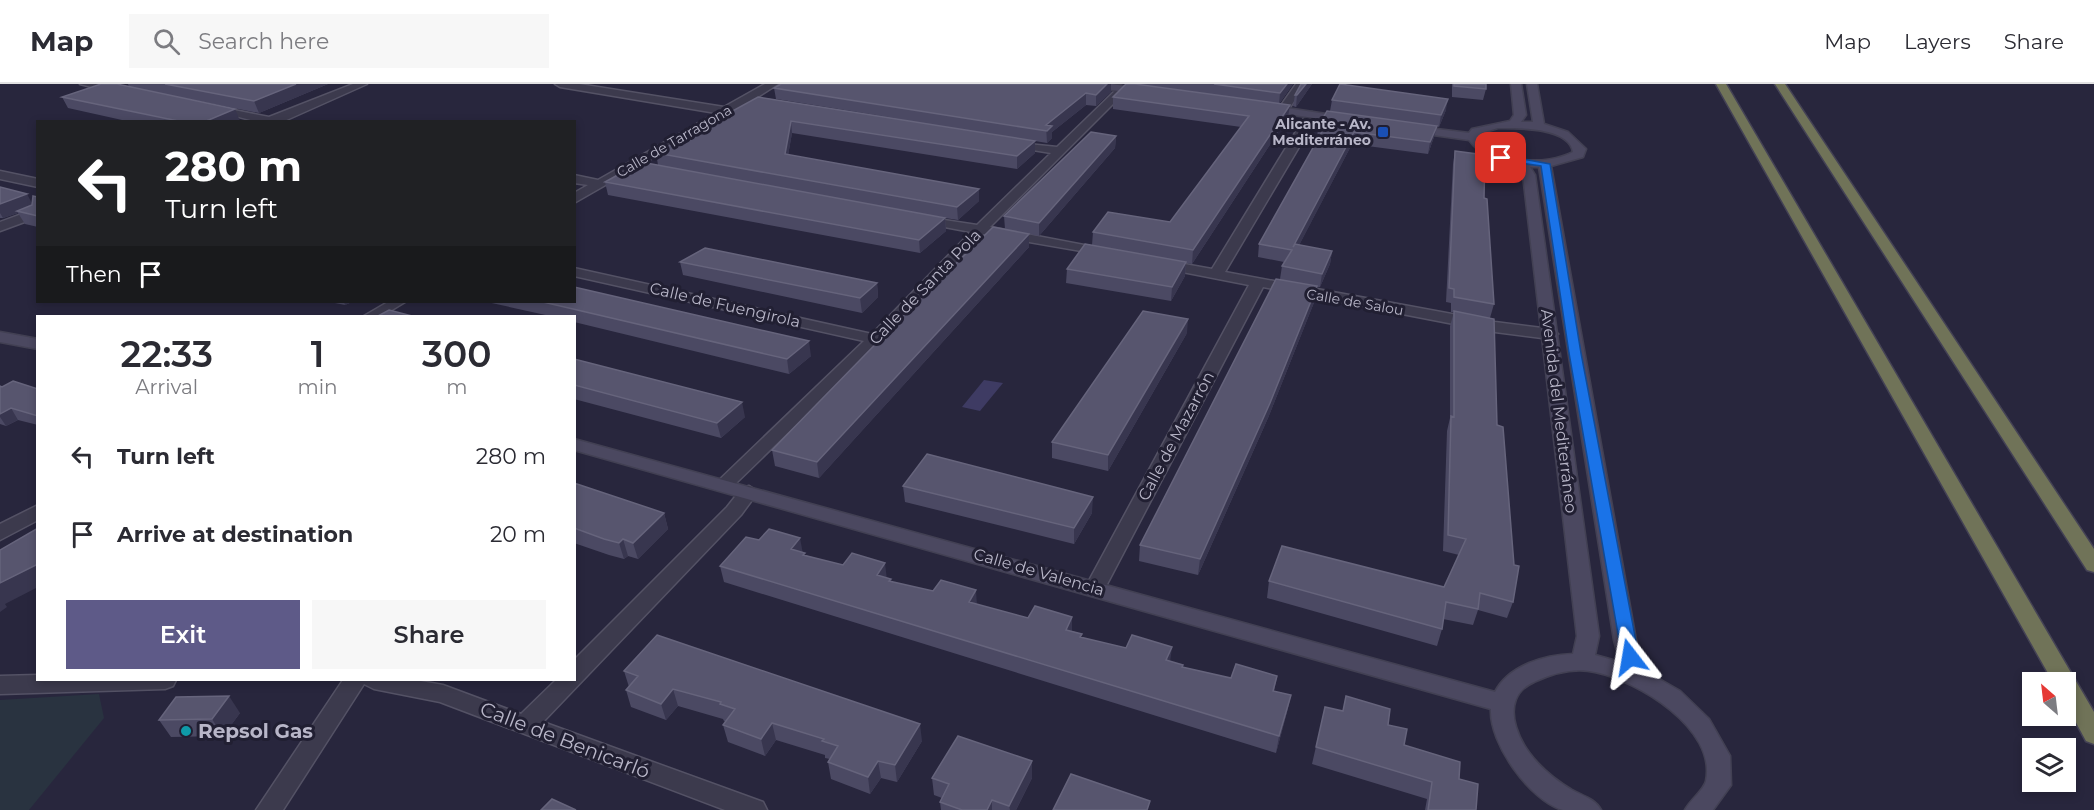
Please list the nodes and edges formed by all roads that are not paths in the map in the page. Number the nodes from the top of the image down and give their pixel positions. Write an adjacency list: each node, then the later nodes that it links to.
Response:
1 (85, 84): 12 (street)
2 (362, 84): 22 (street)
3 (560, 84): 18 (street)
4 (773, 84): 14 (street, Calle de Tarragona)
5 (1094, 84): 11 (street)
6 (1300, 84): 19 (street)
7 (1516, 84): 24 (street)
8 (1532, 84): 26 (street)
9 (1721, 84): 62 (highway)
10 (1780, 84): 59 (highway)
11 (1124, 88): 13 (street); 29 (street, Calle de Santa Pola)
12 (132, 93)
13 (1158, 93)
14 (745, 100): 17 (street); 18 (street, Calle de Tarragona)
15 (1248, 106): 19 (street)
16 (201, 107): 21 (street)
17 (792, 107)
18 (726, 111): 32 (street, Calle de Tarragona)
19 (1282, 111): 20 (street)
20 (1312, 115): 23 (street); 46 (street)
21 (267, 120)
22 (274, 120)
23 (1354, 121)
24 (1514, 124): 26 (street); 27 (street)
25 (1398, 127): 27 (street)
26 (1539, 127): 31 (street)
27 (1473, 137): 30 (street)
28 (1002, 142): 29 (street)
29 (1060, 152): 42 (street, Calle de Santa Pola)
30 (1521, 162): 31 (street); 50 (street, Avenida del Mediterráneo)
31 (1545, 164): 64 (street, Avenida del Mediterráneo)
32 (630, 166): 33 (street); 37 (street, Calle de Tarragona)
33 (653, 171)
34 (0, 175): 36 (street)
35 (576, 179): 37 (street)
36 (36, 183)
37 (600, 184): 38 (street, Calle de Tarragona)
38 (576, 198)
39 (36, 213): 41 (street)
40 (910, 217): 42 (street)
41 (0, 227)
42 (980, 230): 43 (street); 52 (street, Calle de Santa Pola)
43 (1115, 255)
44 (1149, 261): 46 (street, Calle de Salou)
45 (576, 272): 52 (street, Calle de Fuengirola)
46 (1216, 274): 47 (street, Calle de Salou)
47 (1257, 284): 50 (street, Calle de Salou); 60 (street, Calle de Mazarrón)
48 (396, 303): 49 (street)
49 (374, 315)
50 (1550, 334): 61 (street, Avenida del Mediterráneo)
51 (0, 337): 53 (street)
52 (875, 339): 55 (street, Calle de Santa Pola)
53 (36, 344)
54 (576, 445): 55 (street, Calle de Valencia)
55 (724, 484): 56 (street, Calle de Valencia)
56 (749, 492): 60 (street, Calle de Valencia); 63 (street)
57 (36, 512): 58 (street)
58 (0, 533)
59 (2094, 565)
60 (1095, 588): 71 (street, Calle de Valencia)
61 (1583, 661): 64 (street); 71 (street)
62 (2059, 672)
63 (576, 673)
64 (1635, 675): 77 (street)
65 (132, 681): 69 (street)
66 (354, 681): 74 (street)
67 (379, 681): 72 (street, Calle de Benicarló)
68 (569, 681): 72 (street)
69 (0, 685)
70 (2076, 702): 73 (highway)
71 (1503, 703): 76 (street)
72 (525, 725): 75 (street, Calle de Benicarló)
73 (2094, 734)
74 (268, 810)
75 (753, 810)
76 (1588, 810)
77 (1698, 810)

